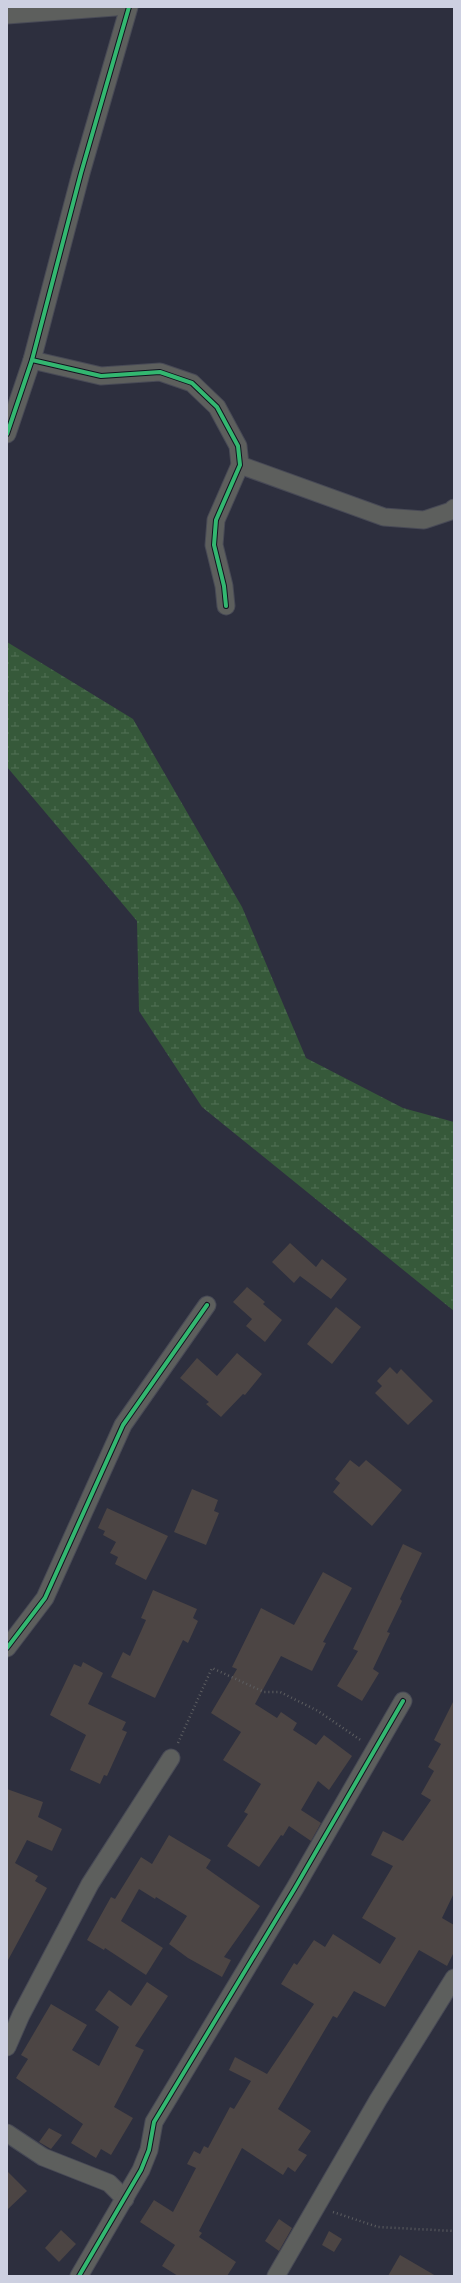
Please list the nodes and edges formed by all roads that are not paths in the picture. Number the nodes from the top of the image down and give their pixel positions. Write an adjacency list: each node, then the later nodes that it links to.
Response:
1 (115, 7): 3 (street)
2 (130, 7): 4 (street)
3 (7, 15)
4 (32, 360): 5 (street); 6 (street)
5 (7, 434)
6 (240, 465): 7 (street); 8 (street)
7 (454, 508)
8 (226, 606)
9 (207, 1305): 10 (street)
10 (7, 1648)
11 (402, 1701): 16 (street)
12 (171, 1758): 14 (street)
13 (454, 1978): 18 (street)
14 (7, 2047)
15 (7, 2133): 16 (street)
16 (125, 2199): 17 (street)
17 (79, 2276)
18 (276, 2276)

